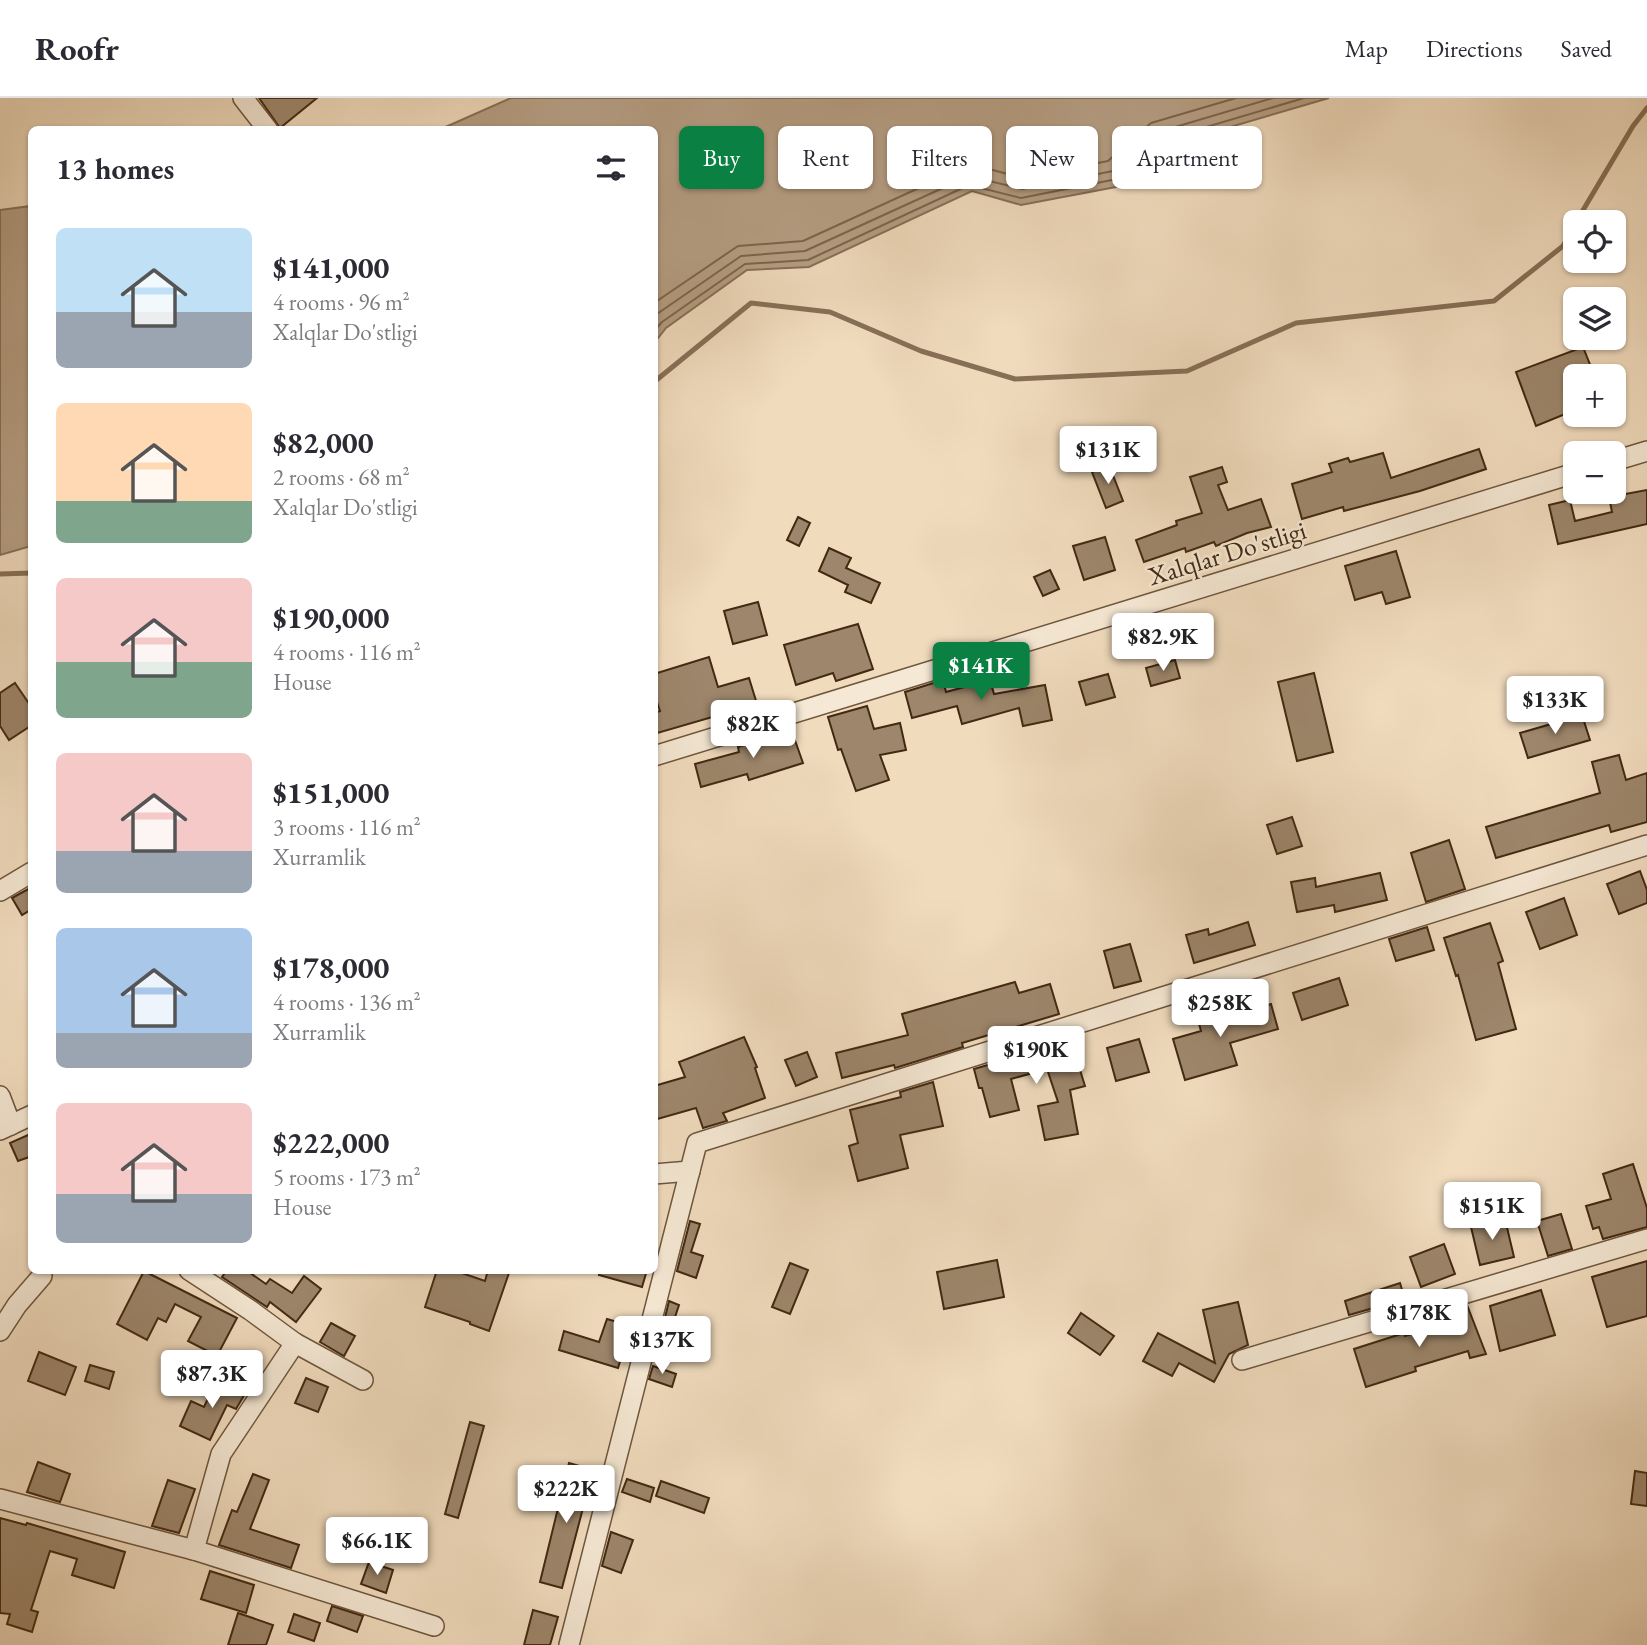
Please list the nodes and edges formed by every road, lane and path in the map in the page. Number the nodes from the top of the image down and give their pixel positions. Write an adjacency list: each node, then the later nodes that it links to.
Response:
1 (243, 98): 2 (street)
2 (265, 126)
3 (1647, 451): 4 (street)
4 (1626, 457)
5 (1563, 477): 6 (street, Xalqlar Do'stligi)
6 (658, 756)
7 (1647, 845): 13 (street)
8 (28, 874): 9 (street)
9 (0, 891)
10 (0, 1096): 12 (street)
11 (28, 1117): 12 (street)
12 (6, 1128)
13 (690, 1171): 14 (street); 25 (street)
14 (658, 1174)
15 (1647, 1239): 20 (street)
16 (195, 1274): 19 (street)
17 (42, 1276): 18 (street)
18 (0, 1331)
19 (295, 1343): 21 (street); 23 (street)
20 (1242, 1360)
21 (363, 1380)
22 (0, 1499): 23 (street)
23 (194, 1550): 24 (street)
24 (434, 1626)
25 (569, 1645)

